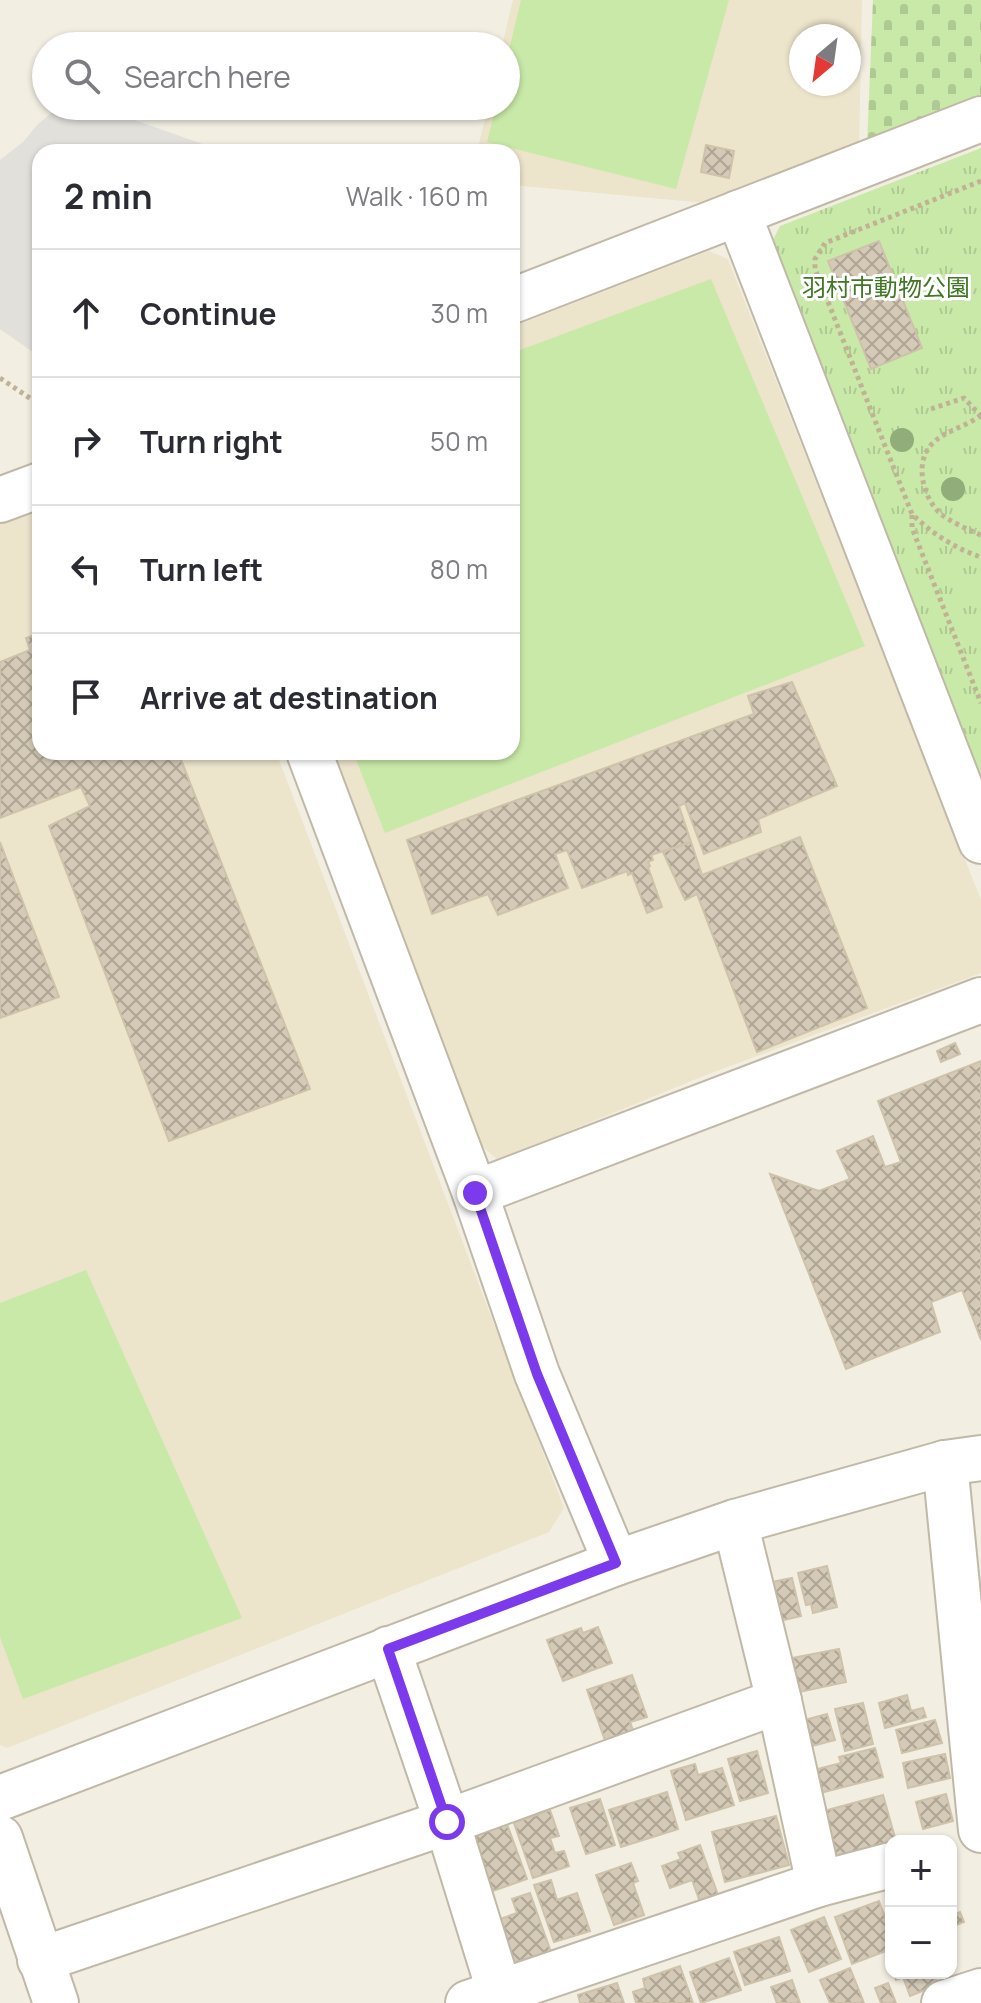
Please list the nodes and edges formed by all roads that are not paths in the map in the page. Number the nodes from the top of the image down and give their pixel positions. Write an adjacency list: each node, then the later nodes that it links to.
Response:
1 (981, 119): 2 (street)
2 (738, 213): 3 (street); 7 (street)
3 (520, 298)
4 (32, 488): 5 (street)
5 (0, 500)
6 (312, 760): 9 (street)
7 (981, 841)
8 (981, 1000): 9 (street)
9 (475, 1193): 12 (street)
10 (963, 1460): 11 (street); 17 (street)
11 (735, 1522): 12 (street); 14 (street)
12 (616, 1563): 13 (street)
13 (388, 1649): 15 (street); 16 (street)
14 (779, 1701): 16 (street); 22 (street)
15 (0, 1798)
16 (447, 1822): 23 (street); 25 (street)
17 (981, 1830)
18 (0, 1838): 23 (street)
19 (981, 1840): 20 (street)
20 (957, 1846)
21 (885, 1867): 22 (street)
22 (819, 1884): 25 (street)
23 (40, 1960): 26 (street)
24 (981, 1991): 27 (street)
25 (490, 1999)
26 (56, 2003)
27 (944, 2003)

